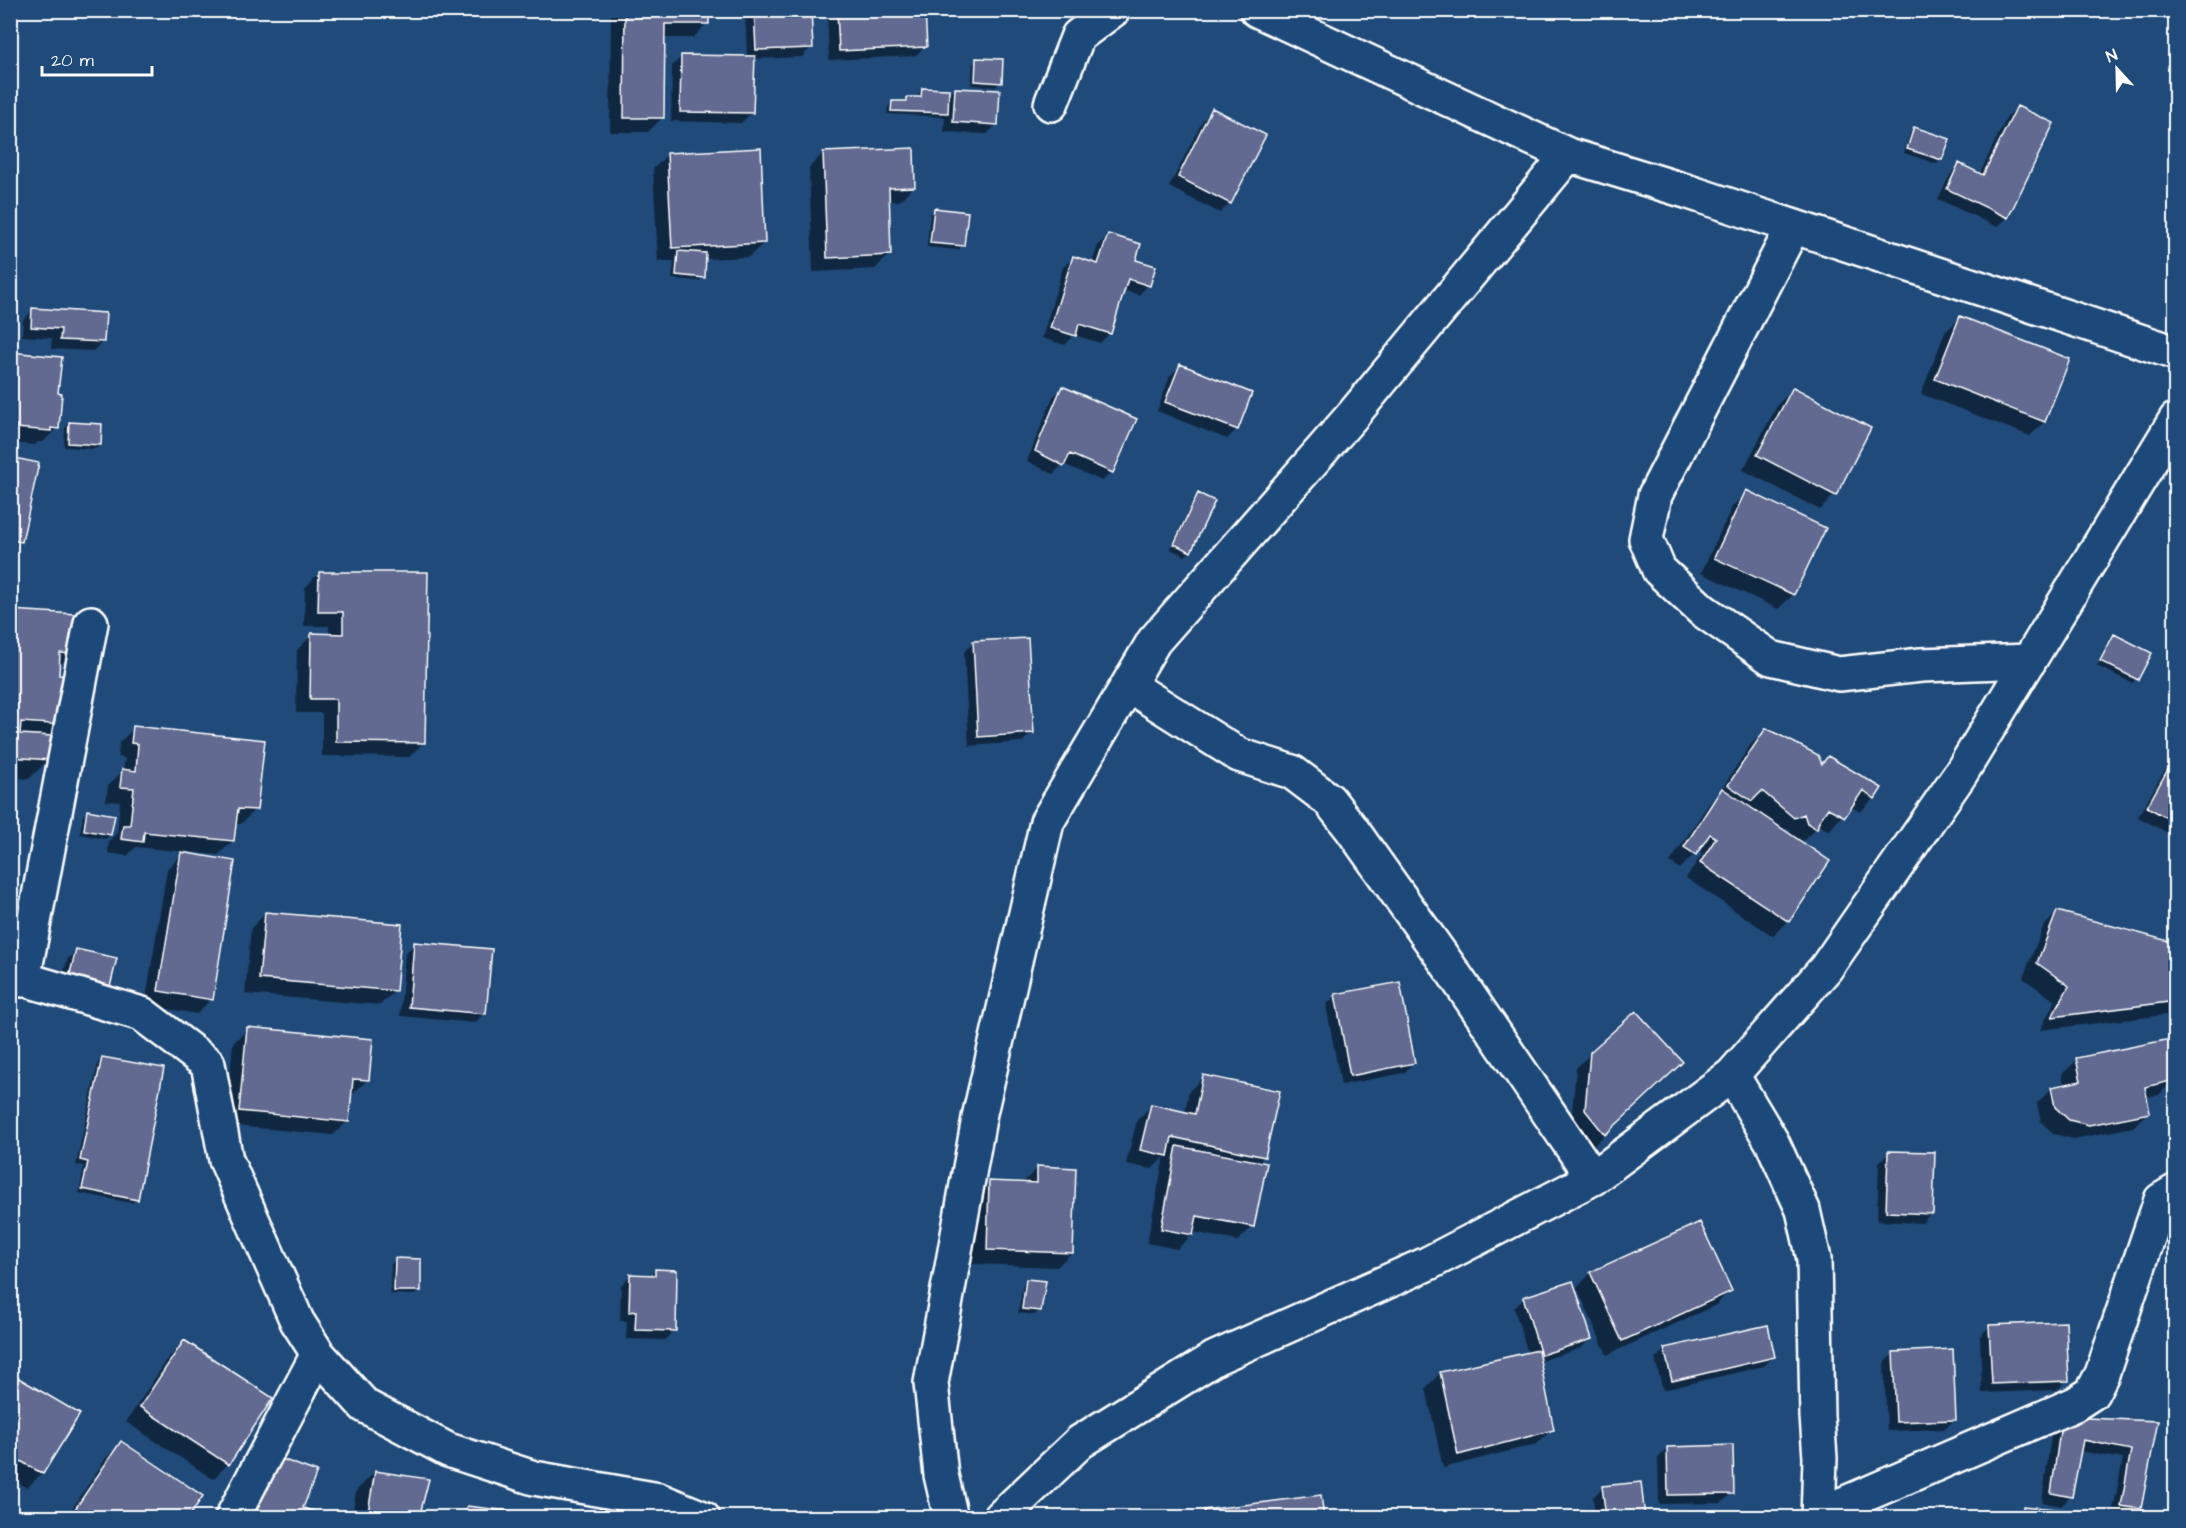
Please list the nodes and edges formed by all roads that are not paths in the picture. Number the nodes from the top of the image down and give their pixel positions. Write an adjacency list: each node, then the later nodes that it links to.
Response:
1 (1113, 10): 3 (street)
2 (1257, 10): 4 (street)
3 (1051, 104)
4 (1568, 155): 5 (street); 10 (street)
5 (1793, 227): 6 (street); 9 (street)
6 (2175, 353)
7 (2175, 418): 9 (street)
8 (91, 623): 11 (street)
9 (2029, 661): 12 (street)
10 (1128, 685): 13 (street); 19 (street)
11 (17, 978): 15 (street)
12 (1732, 1075): 13 (street); 16 (street)
13 (1593, 1178): 20 (street)
14 (2175, 1191): 16 (street)
15 (318, 1354): 17 (street); 18 (street)
16 (1818, 1516)
17 (232, 1518)
18 (703, 1518)
19 (951, 1518)
20 (1000, 1518)

